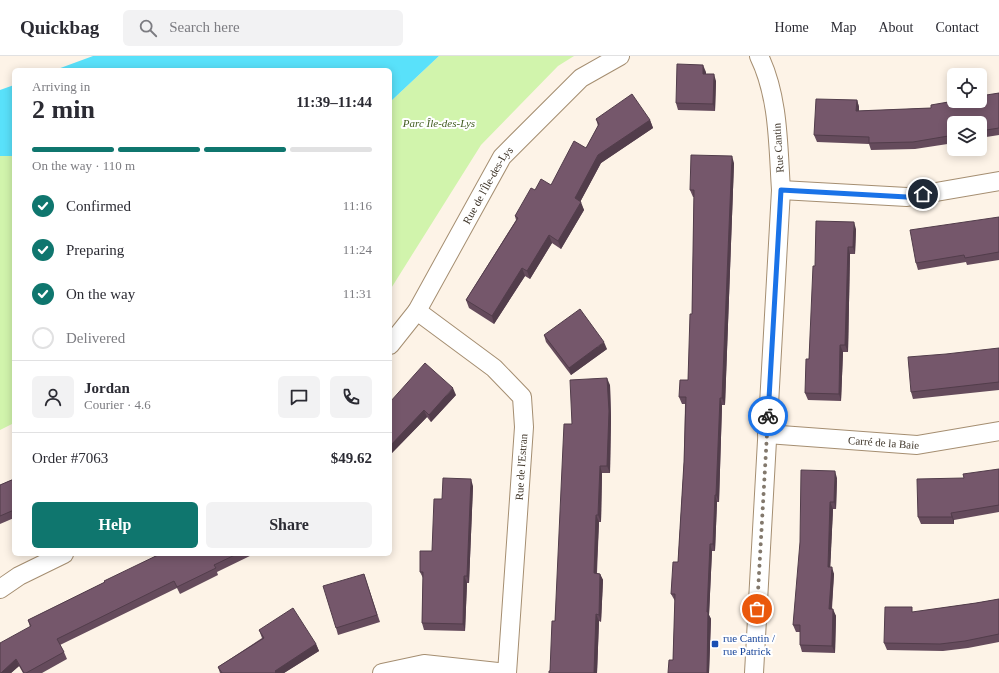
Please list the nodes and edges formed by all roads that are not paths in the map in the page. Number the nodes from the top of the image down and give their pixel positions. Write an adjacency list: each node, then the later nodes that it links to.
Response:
1 (620, 56): 5 (street, Rue de l'Île-des-Lys)
2 (759, 56): 4 (street, Rue Cantin)
3 (999, 181): 4 (street)
4 (781, 190): 8 (street, Rue Cantin)
5 (417, 311): 6 (street, Rue de l'Île-des-Lys); 12 (street, Rue de l'Estran)
6 (392, 342)
7 (999, 431): 8 (street, Carré de la Baie)
8 (767, 434): 13 (street, Rue Cantin)
9 (60, 556): 10 (street)
10 (0, 589)
11 (382, 673): 12 (street)
12 (507, 673)
13 (754, 673)

